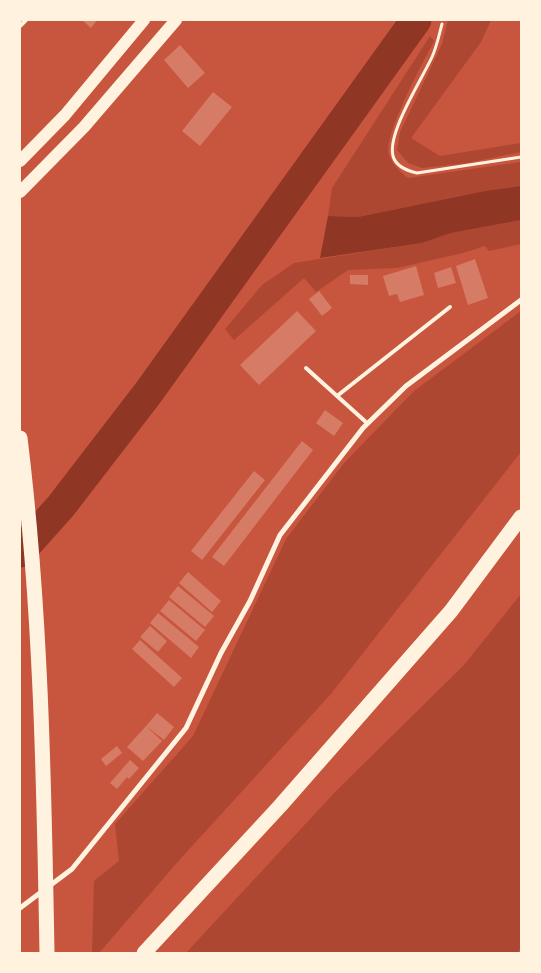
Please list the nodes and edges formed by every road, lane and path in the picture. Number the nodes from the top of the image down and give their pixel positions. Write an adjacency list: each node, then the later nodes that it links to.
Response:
1 (26, 20): 5 (lane)
2 (176, 20): 8 (main road)
3 (142, 21): 7 (main road)
4 (442, 24): 6 (path)
5 (20, 26)
6 (521, 157)
7 (20, 161)
8 (20, 192)
9 (521, 300): 13 (street)
10 (450, 307): 12 (lane)
11 (306, 368): 12 (lane)
12 (337, 396): 13 (lane)
13 (367, 424): 16 (street)
14 (20, 438): 17 (highway)
15 (521, 517): 18 (highway)
16 (20, 908)
17 (47, 953)
18 (144, 953)

